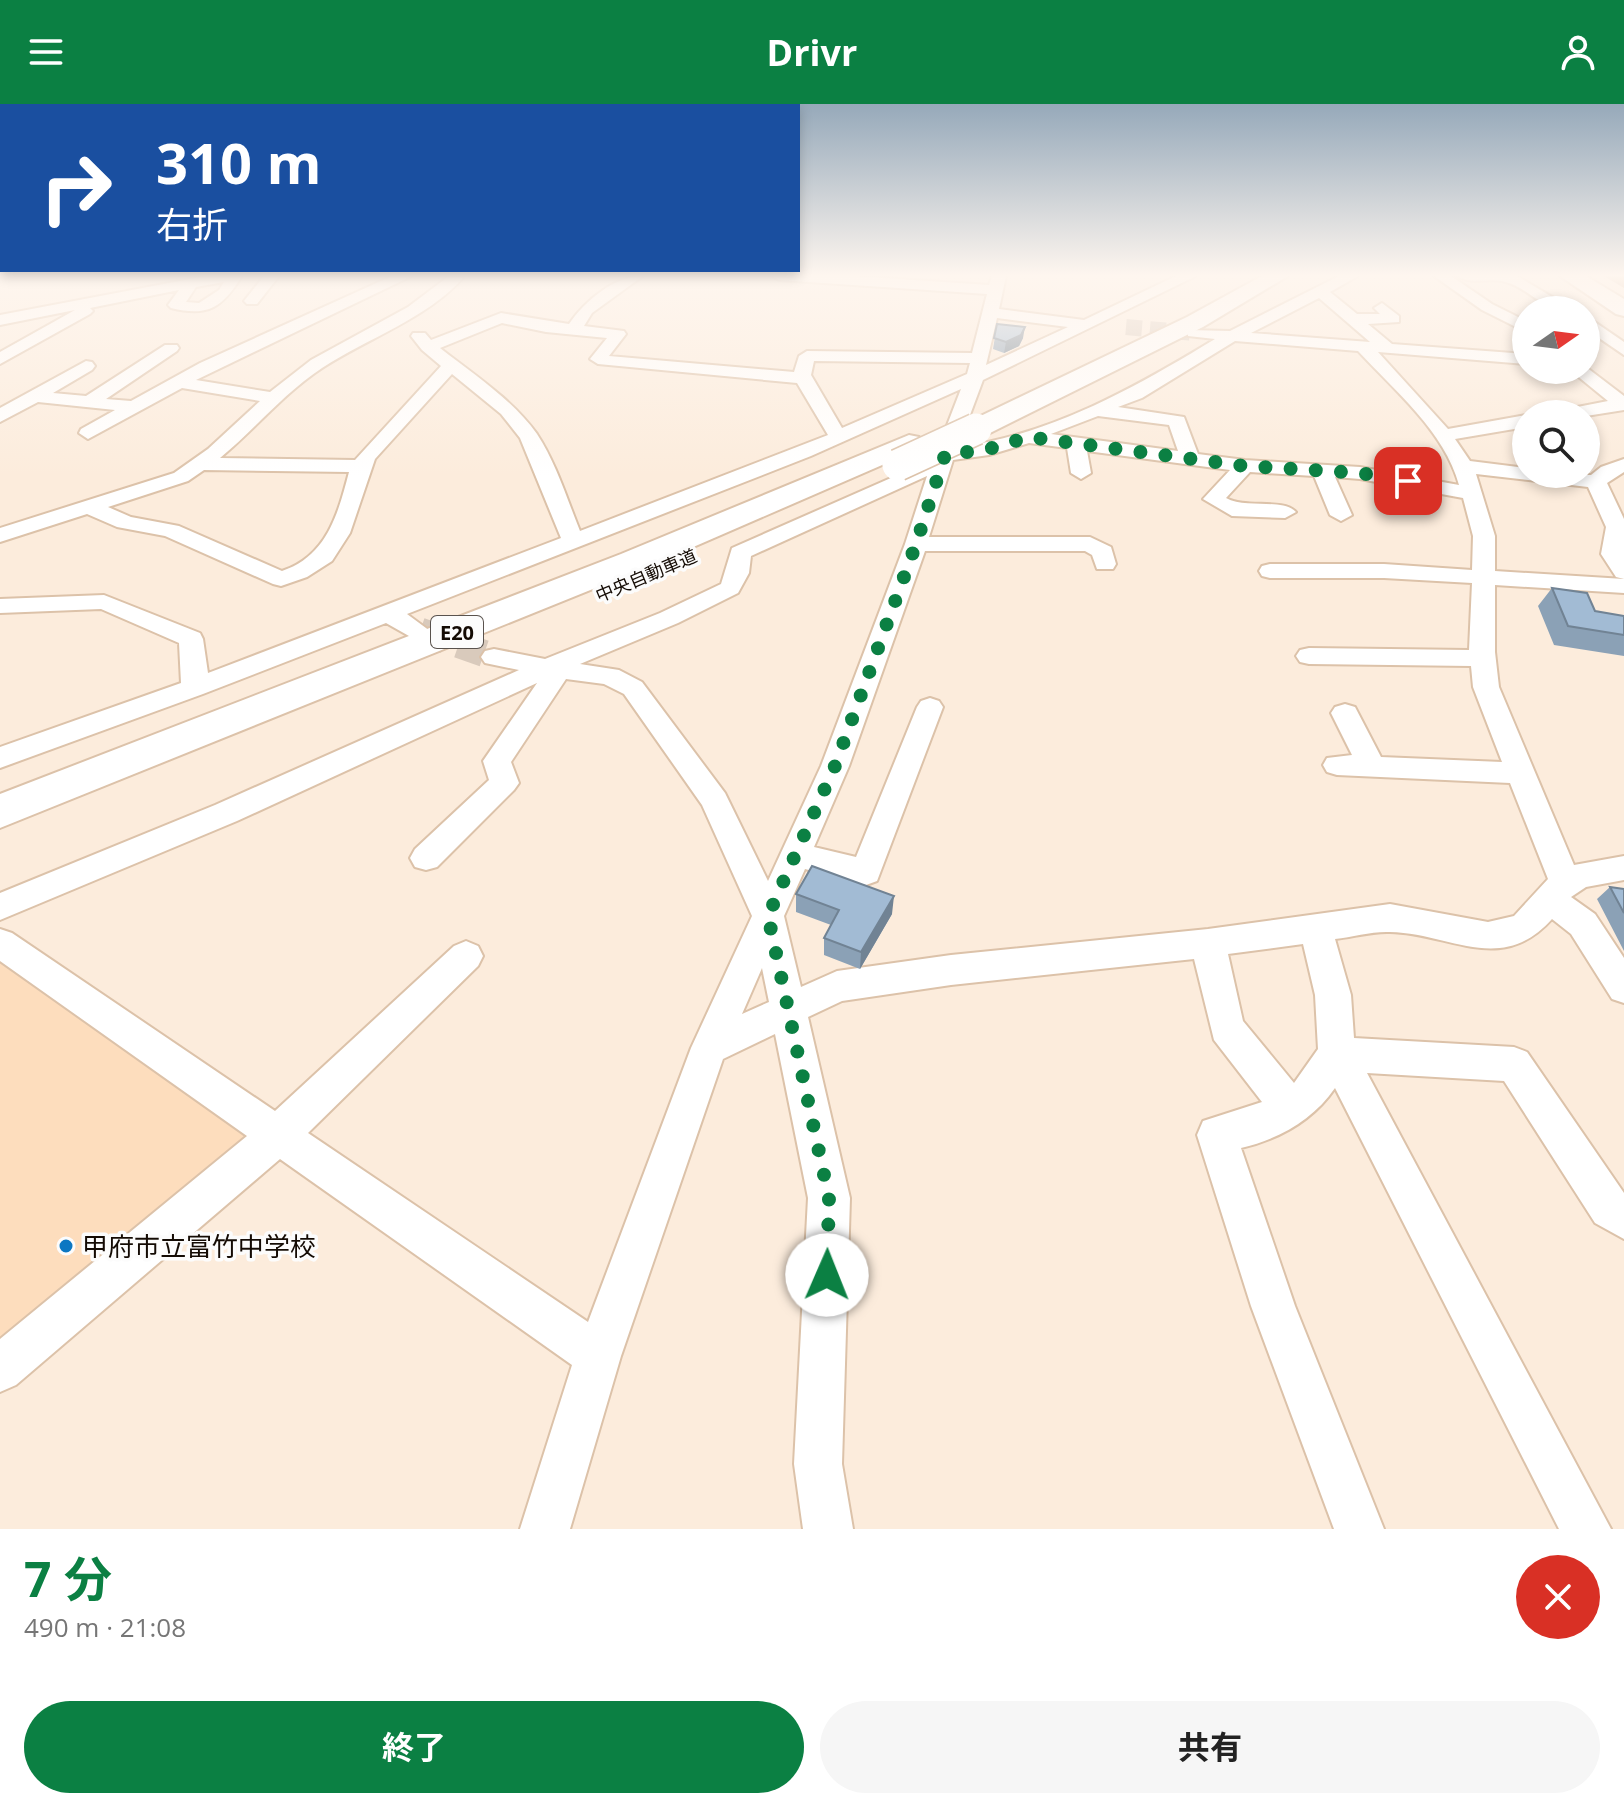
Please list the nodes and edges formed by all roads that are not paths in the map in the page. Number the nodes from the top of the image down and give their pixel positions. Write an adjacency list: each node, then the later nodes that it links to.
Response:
1 (30, 342): 19 (street)
2 (260, 342): 24 (street)
3 (355, 342): 26 (street)
4 (425, 342): 15 (street)
5 (439, 342): 15 (street)
6 (611, 342): 23 (street)
7 (984, 342): 22 (street)
8 (1044, 342): 22 (street)
9 (1123, 342): 35 (highway, 中央自動車道 / E20)
10 (1150, 342): 35 (highway, 中央自動車道 / E20)
11 (1222, 342): 33 (street)
12 (1322, 342): 14 (street)
13 (1381, 342): 17 (street)
14 (1363, 346): 17 (street); 38 (street)
15 (428, 347): 20 (street)
16 (171, 348): 29 (street)
17 (1387, 348): 18 (street)
18 (1512, 358)
19 (0, 359)
20 (453, 365): 47 (street); 60 (street)
21 (86, 366): 28 (street)
22 (978, 368): 23 (street); 39 (street); 43 (street)
23 (804, 378): 39 (street)
24 (179, 382): 26 (street); 31 (street)
25 (1597, 384): 30 (street)
26 (274, 398): 45 (street)
27 (0, 399): 28 (street)
28 (30, 399): 29 (street); 34 (street)
29 (89, 402): 31 (street)
30 (1624, 405): 32 (street)
31 (133, 407): 37 (street)
32 (1600, 409)
33 (1095, 410): 40 (street); 44 (street)
34 (0, 416)
35 (973, 422): 42 (highway, 中央自動車道 / E20, bridge)
36 (1512, 423): 38 (street)
37 (88, 433)
38 (1443, 435): 49 (street)
39 (839, 437): 60 (street)
40 (1028, 437): 41 (street); 43 (street)
41 (1076, 444): 44 (street); 52 (street)
42 (904, 454): 81 (highway, 中央自動車道 / E20); 82 (highway, 中央自動車道 / E20)
43 (944, 458): 61 (street); 73 (street)
44 (1190, 458): 48 (street)
45 (199, 464): 47 (street); 56 (street)
46 (1624, 465): 53 (street)
47 (361, 466): 56 (street)
48 (1245, 466): 50 (street); 57 (street)
49 (1464, 466): 51 (street); 55 (street)
50 (1322, 471): 55 (street); 58 (street)
51 (1512, 472)
52 (1081, 473)
53 (1600, 478)
54 (1599, 488): 64 (street)
55 (1470, 493): 65 (street)
56 (89, 507): 59 (street)
57 (1285, 512)
58 (1341, 515)
59 (0, 535)
60 (573, 542): 68 (street)
61 (916, 544): 62 (street); 83 (street)
62 (1105, 564)
63 (1270, 571): 65 (street)
64 (1624, 572)
65 (1485, 580): 66 (street); 72 (street)
66 (1624, 586)
67 (0, 606): 74 (street)
68 (389, 614): 69 (street); 74 (street)
69 (418, 631)
70 (1309, 656): 72 (street)
71 (494, 657): 73 (street)
72 (1483, 658): 80 (street)
73 (553, 669): 84 (street); 87 (street); 88 (street)
74 (194, 688): 77 (street)
75 (930, 707): 83 (street)
76 (1345, 713): 79 (street)
77 (0, 758)
78 (1337, 765): 79 (street)
79 (1372, 767): 80 (street)
80 (1522, 773): 86 (street)
81 (0, 812)
82 (0, 842)
83 (796, 855): 88 (street)
84 (426, 858)
85 (1624, 868): 86 (street)
86 (1558, 891): 89 (street); 93 (street)
87 (0, 907)
88 (768, 916): 94 (street); 95 (street)
89 (1315, 927): 91 (street); 96 (street)
90 (0, 943): 98 (street)
91 (1208, 943): 94 (street); 97 (street)
92 (466, 956): 98 (street)
93 (1624, 988)
94 (789, 1009): 95 (street); 103 (street)
95 (709, 1048): 100 (street)
96 (1337, 1054): 97 (street); 99 (street); 105 (street)
97 (1289, 1107): 104 (street)
98 (277, 1136): 100 (street); 101 (street)
99 (1624, 1218)
100 (598, 1356): 102 (street)
101 (0, 1369)
102 (545, 1529)
103 (828, 1529)
104 (1359, 1529)
105 (1586, 1529)

